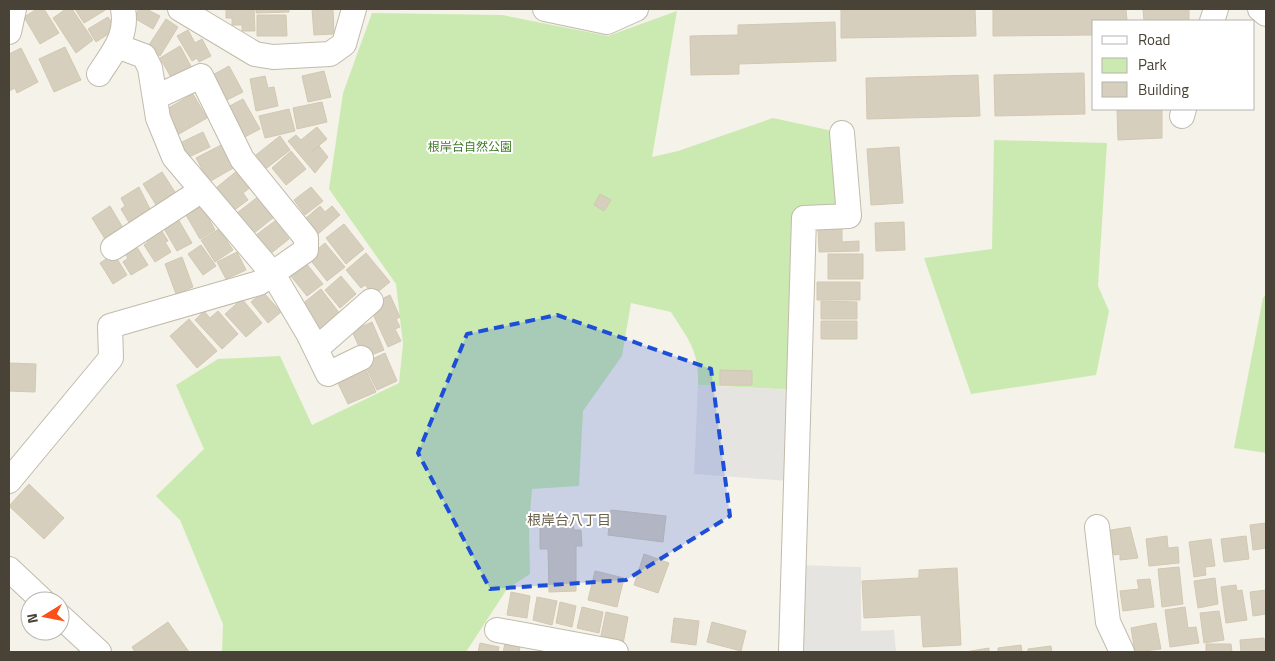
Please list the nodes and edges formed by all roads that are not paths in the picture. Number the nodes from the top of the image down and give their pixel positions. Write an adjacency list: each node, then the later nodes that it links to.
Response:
1 (14, 9): 9 (street)
2 (123, 9): 10 (street)
3 (180, 9): 4 (street)
4 (354, 9)
5 (545, 9): 6 (street)
6 (636, 9)
7 (1260, 9): 8 (street)
8 (1266, 14)
9 (9, 32)
10 (117, 46): 11 (street); 12 (street)
11 (99, 74)
12 (156, 97): 14 (street); 16 (street)
13 (842, 133): 28 (street)
14 (202, 190): 15 (street); 16 (street)
15 (113, 248)
16 (273, 274): 18 (street); 20 (street)
17 (371, 301): 18 (street)
18 (316, 349): 19 (street)
19 (361, 358)
20 (9, 481)
21 (1098, 527): 29 (street)
22 (9, 569): 23 (street)
23 (33, 591)
24 (70, 625): 26 (street)
25 (497, 630): 27 (street)
26 (99, 652)
27 (616, 652)
28 (791, 652)
29 (1122, 652)

